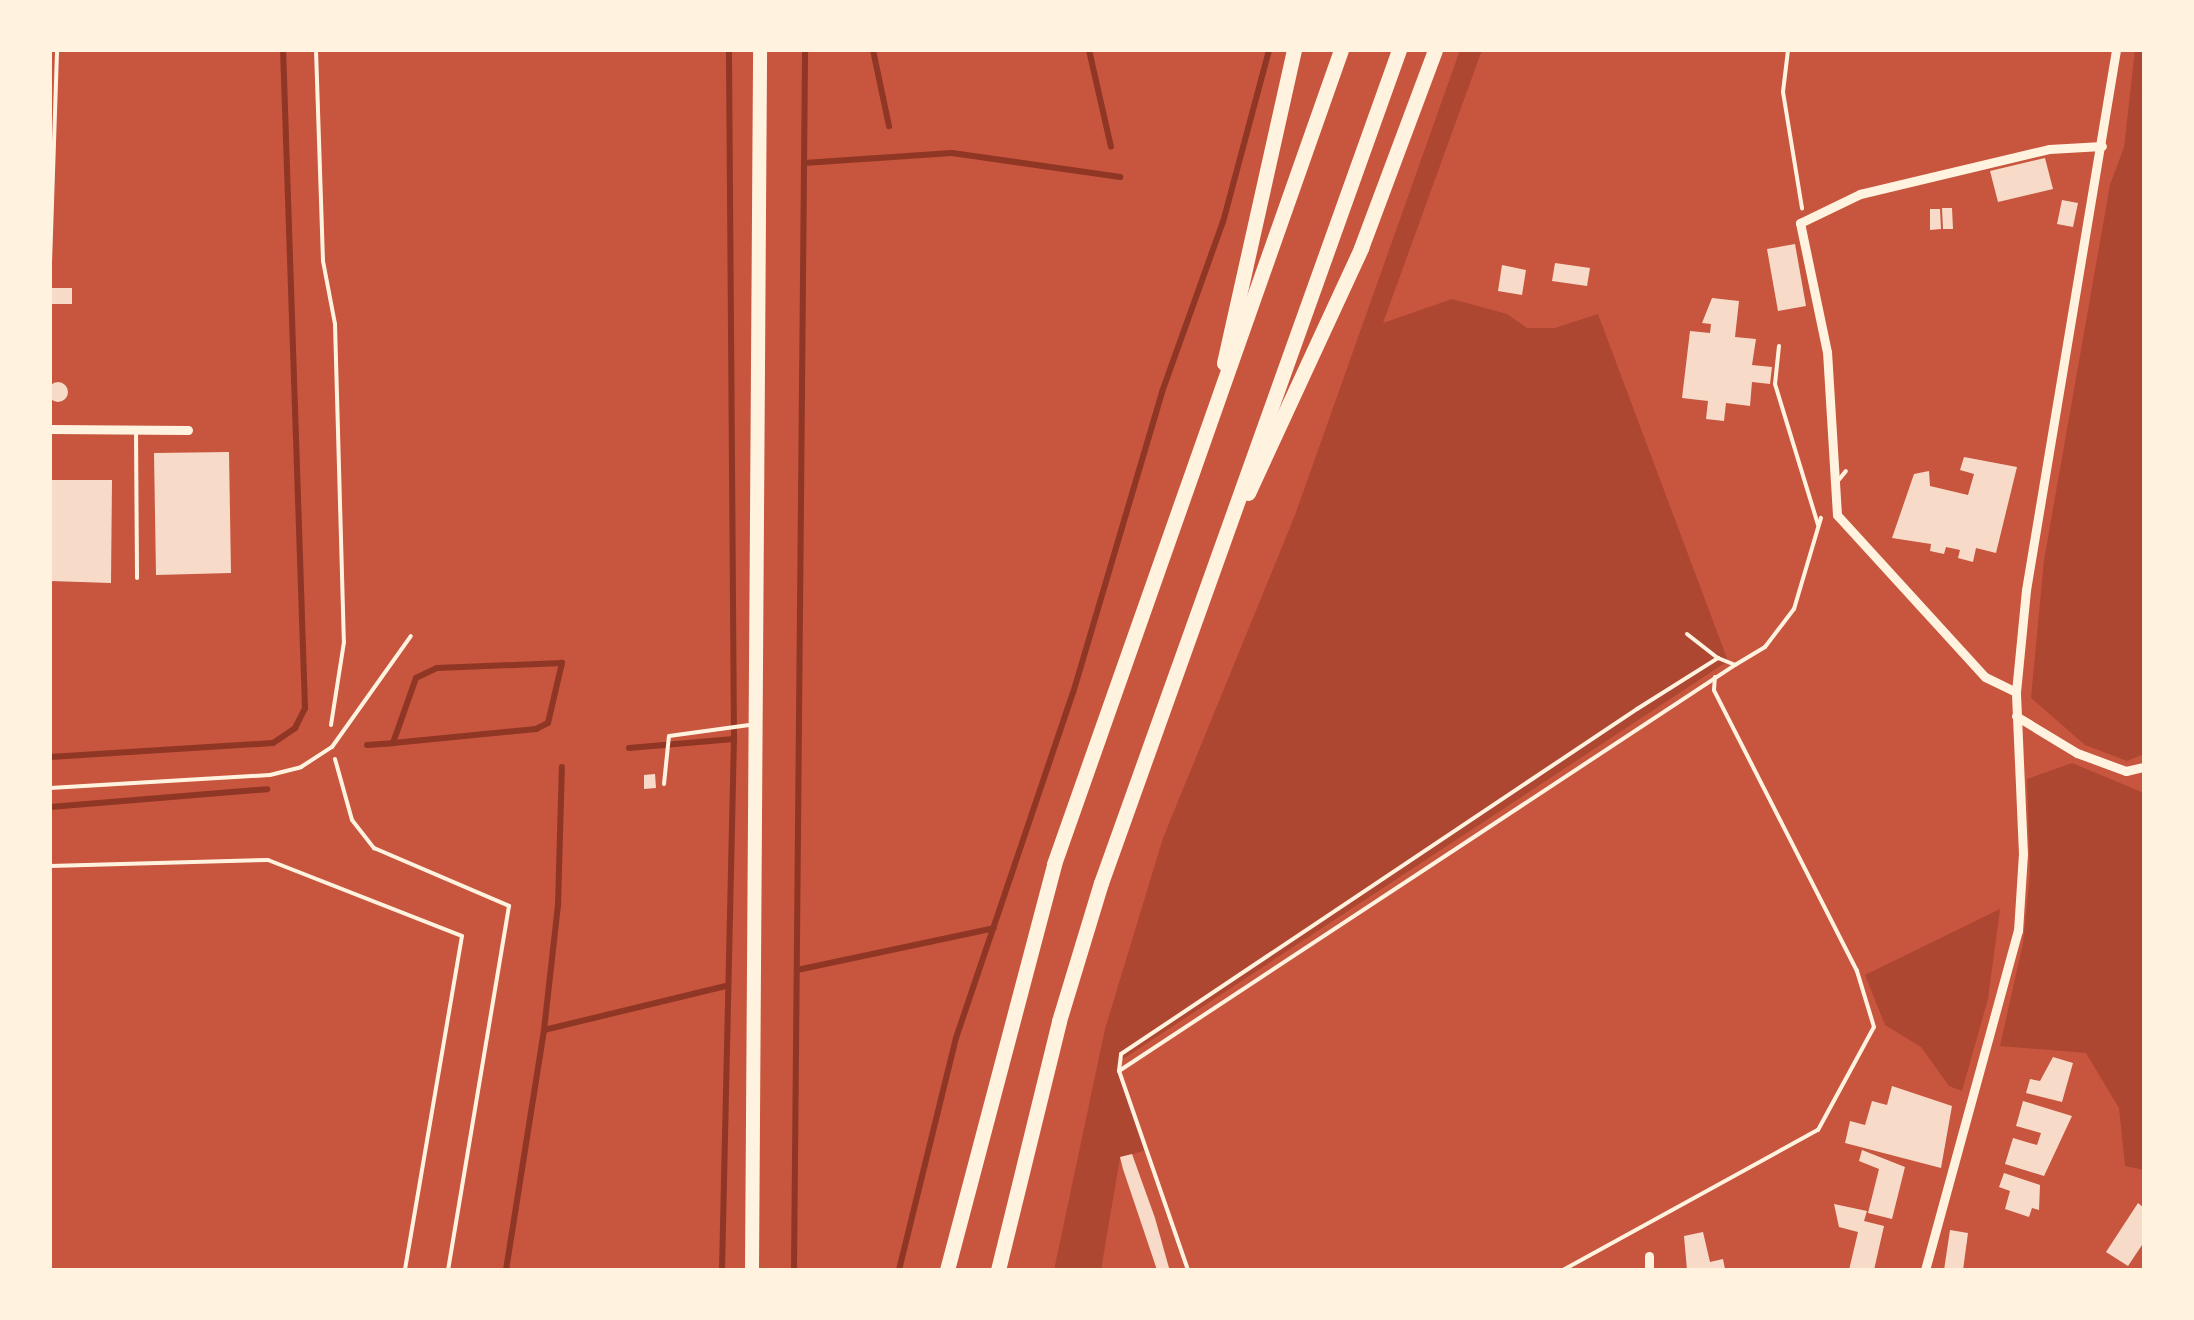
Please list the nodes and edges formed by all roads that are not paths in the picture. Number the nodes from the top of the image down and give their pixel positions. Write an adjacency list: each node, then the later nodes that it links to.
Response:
1 (56, 50): 9 (lane)
2 (760, 50): 21 (main road)
3 (1294, 50): 10 (highway)
4 (1341, 50): 10 (highway)
5 (1399, 50): 17 (highway)
6 (1435, 50): 17 (highway)
7 (2116, 50): 8 (street)
8 (2102, 146): 15 (street); 19 (street)
9 (50, 263)
10 (1217, 402): 29 (highway)
11 (50, 429): 12 (street)
12 (136, 430): 13 (street); 16 (lane)
13 (188, 430)
14 (1846, 470): 15 (lane)
15 (1833, 496): 19 (street)
16 (137, 578)
17 (1205, 587): 30 (highway)
18 (411, 636): 24 (lane)
19 (2016, 692): 20 (street)
20 (2016, 716): 22 (street); 32 (street)
21 (754, 725): 23 (lane); 28 (main road)
22 (2144, 767)
23 (664, 784)
24 (50, 788)
25 (50, 866): 27 (lane)
26 (1650, 1256): 31 (street)
27 (405, 1270)
28 (752, 1270)
29 (947, 1270)
30 (998, 1270)
31 (1649, 1270)
32 (1925, 1270)

